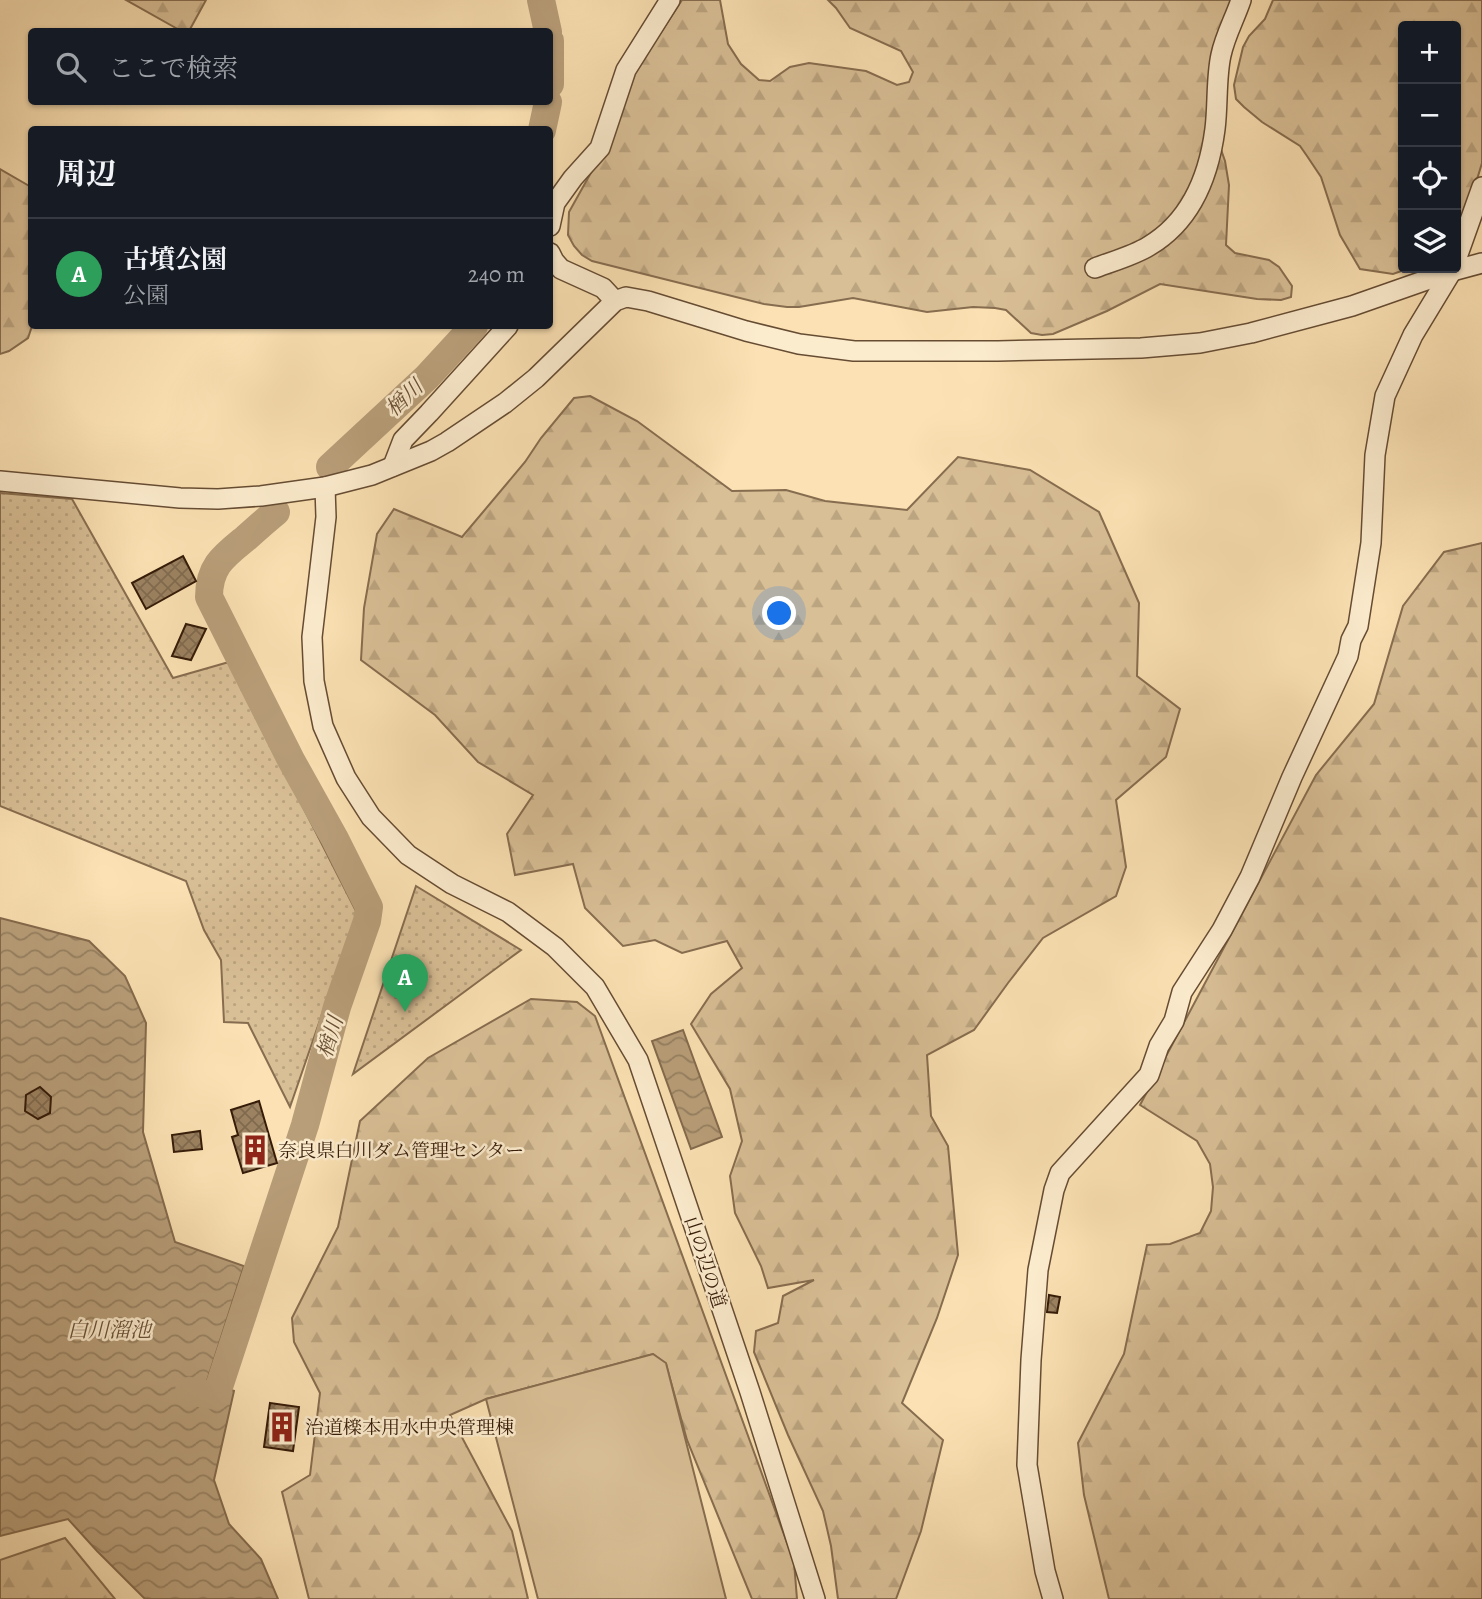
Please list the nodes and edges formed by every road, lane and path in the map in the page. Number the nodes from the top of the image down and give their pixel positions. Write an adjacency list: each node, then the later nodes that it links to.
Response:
1 (670, 0): 4 (street)
2 (1241, 0): 8 (street)
3 (1482, 187): 5 (street)
4 (553, 212)
5 (1461, 246)
6 (1482, 263): 7 (street)
7 (1461, 265)
8 (1095, 268)
9 (1436, 273): 12 (street)
10 (1450, 273): 18 (street)
11 (555, 276): 12 (street)
12 (615, 300): 14 (street)
13 (505, 329): 14 (street)
14 (393, 466): 16 (street)
15 (0, 481): 16 (street)
16 (325, 487): 17 (street, 山の辺の道)
17 (815, 1599)
18 (1053, 1599)

